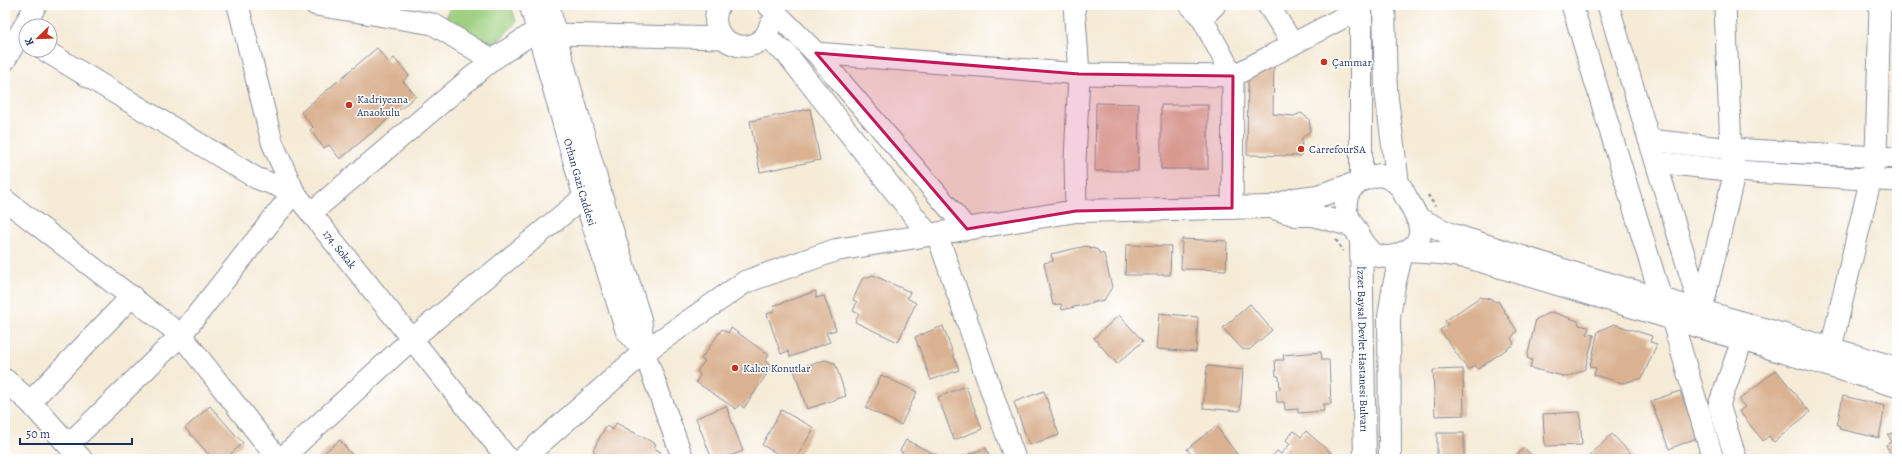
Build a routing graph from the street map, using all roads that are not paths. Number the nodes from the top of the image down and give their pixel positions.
1 (36, 5) edge
2 (238, 5) edge
3 (316, 5) edge
4 (530, 5) edge
5 (549, 5) edge
6 (719, 5) edge
7 (767, 5) edge
8 (1074, 5) edge
9 (1268, 5) edge
10 (1384, 5) edge
11 (1572, 5) edge
12 (1608, 5) edge
13 (1725, 5) edge
14 (1880, 5) edge
15 (1361, 6) edge
16 (1203, 9) edge
17 (545, 33) junction
18 (17, 34) edge
19 (764, 37) junction
20 (723, 38) junction
21 (1293, 44) junction
22 (816, 53) junction
23 (57, 58) edge
24 (5, 60) edge
25 (492, 60) junction
26 (1079, 74) junction
27 (1233, 76) junction
28 (1649, 140) junction
29 (1731, 149) junction
30 (1876, 156) junction
31 (1897, 158) edge
32 (1656, 162) junction
33 (1735, 171) junction
34 (1872, 179) junction
35 (1897, 181) edge
36 (1358, 182) junction
37 (1398, 184) junction
38 (294, 192) junction
39 (584, 197) junction
40 (5, 200) edge
41 (1271, 207) junction
42 (1232, 208) junction
43 (312, 212) junction
44 (1076, 212) junction
45 (1419, 219) junction
46 (967, 229) junction
47 (1357, 232) junction
48 (930, 235) junction
49 (1405, 252) junction
50 (132, 296) junction
51 (1661, 298) junction
52 (1702, 310) junction
53 (1672, 319) junction
54 (181, 335) junction
55 (413, 338) junction
56 (1742, 340) junction
57 (1831, 348) junction
58 (644, 352) junction
59 (1897, 368) edge
60 (5, 380) edge
61 (1897, 386) edge
62 (30, 402) junction
63 (75, 451) edge
64 (278, 459) edge
65 (281, 459) edge
66 (508, 459) edge
67 (522, 459) edge
68 (683, 459) edge
69 (1001, 459) edge
70 (1015, 459) edge
71 (1365, 459) edge
72 (1390, 459) edge
73 (1713, 459) edge
74 (1736, 459) edge

1 - 18 street
2 - 38 street, 174. Sokak
3 - 25 street
4 - 17 street, Orhan Gazi Caddesi
5 - 17 street
6 - 20 street
7 - 19 street
7 - 22 street
8 - 26 street
9 - 21 street
10 - 37 main road
11 - 51 street
12 - 28 street
13 - 29 street
14 - 30 street
15 - 21 street
15 - 36 main road, İzzet Baysal Devlet Hastanesi Bulvarı
16 - 27 street
17 - 20 street
17 - 25 street
17 - 39 street, Orhan Gazi Caddesi
17 - 58 street
18 - 24 street
19 - 20 street
19 - 48 street
21 - 27 street
22 - 26 street
22 - 46 street
23 - 38 street
25 - 43 street
26 - 27 street
26 - 44 street
27 - 42 street
28 - 29 street
28 - 32 street
29 - 30 street
29 - 33 street
30 - 31 street
30 - 34 street
32 - 33 street
32 - 52 street
33 - 34 street
33 - 52 street
34 - 35 street
34 - 57 street
36 - 37 main road
36 - 41 main road
36 - 47 main road, İzzet Baysal Devlet Hastanesi Bulvarı
37 - 45 main road
38 - 43 street, 174. Sokak
38 - 54 street
39 - 55 street
39 - 58 street, Orhan Gazi Caddesi
40 - 50 street
41 - 42 main road
41 - 47 main road
42 - 44 main road
43 - 55 street, 174. Sokak
44 - 46 main road
45 - 49 main road
45 - 51 main road
46 - 48 main road
47 - 49 main road, İzzet Baysal Devlet Hastanesi Bulvarı
47 - 71 main road, İzzet Baysal Devlet Hastanesi Bulvarı
48 - 58 main road
48 - 69 street
48 - 70 street
49 - 53 main road, İzzet Baysal Devlet Hastanesi Bulvarı
49 - 72 main road
50 - 54 street
50 - 62 street
51 - 52 main road
52 - 57 main road
53 - 56 main road, İzzet Baysal Devlet Hastanesi Bulvarı
53 - 73 street
54 - 63 street
54 - 64 street
55 - 65 street
55 - 66 street, 174. Sokak
56 - 61 main road, İzzet Baysal Devlet Hastanesi Bulvarı
56 - 74 street
57 - 59 main road
58 - 67 main road
58 - 68 street
60 - 62 main road
62 - 63 main road

